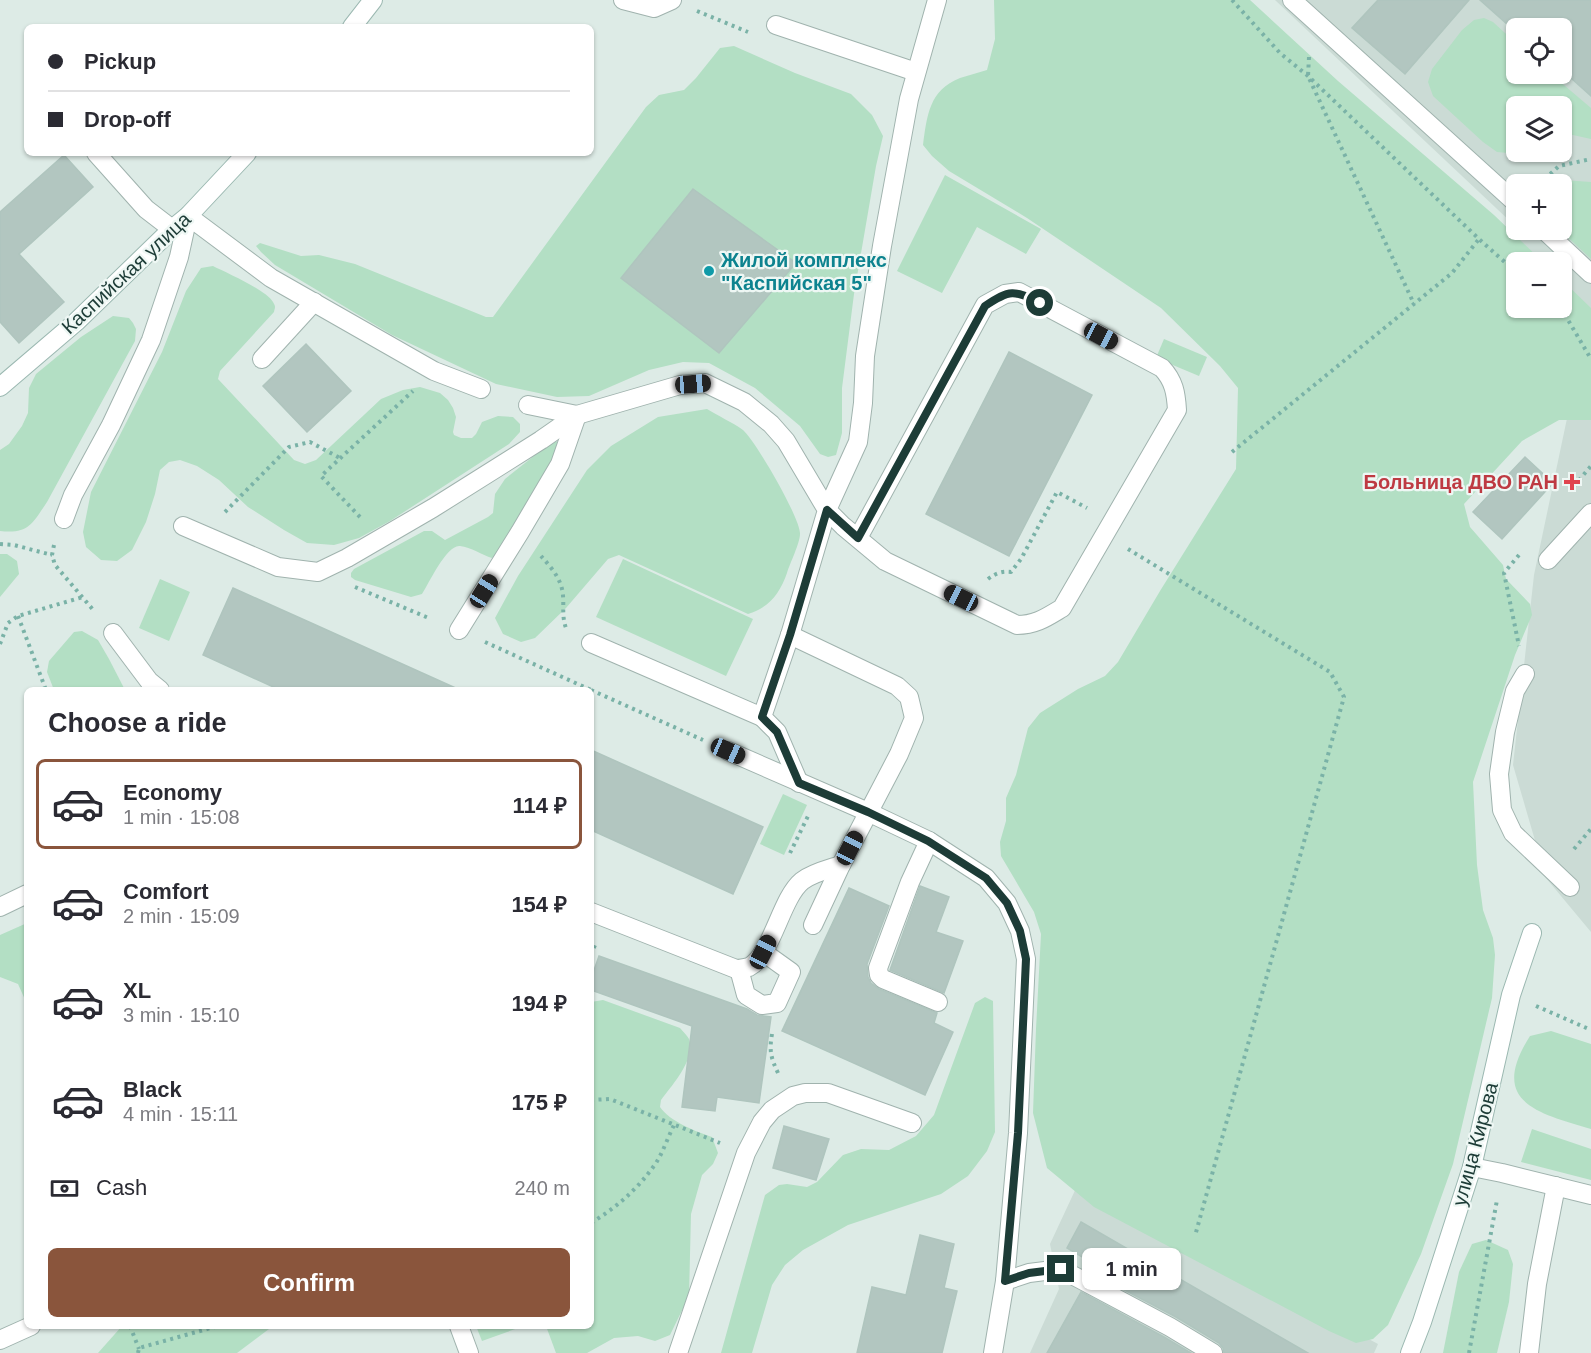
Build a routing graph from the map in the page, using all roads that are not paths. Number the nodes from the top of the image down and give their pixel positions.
1 (373, 0) edge
2 (623, 0) edge
3 (672, 0) edge
4 (937, 0) edge
5 (1292, 0) edge
6 (354, 24) edge
7 (776, 25) dead end
8 (916, 72) junction
9 (99, 156) edge
10 (244, 156) edge
11 (1506, 195) edge
12 (188, 216) junction
13 (172, 229) junction
14 (1555, 240) edge
15 (1591, 274) edge
16 (314, 302) junction
17 (262, 359) dead end
18 (0, 387) edge
19 (481, 389) dead end
20 (528, 405) dead end
21 (577, 414) junction
22 (827, 510) junction
23 (1591, 513) edge
24 (64, 519) road end
25 (183, 526) dead end
26 (858, 538) junction
27 (1548, 560) dead end
28 (459, 630) road end
29 (113, 633) road end
30 (790, 635) junction
31 (591, 643) road end
32 (1525, 674) road end
33 (156, 687) edge
34 (762, 717) junction
35 (728, 751) dead end
36 (799, 783) junction
37 (868, 812) junction
38 (928, 841) junction
39 (841, 865) junction
40 (1570, 887) dead end
41 (24, 895) edge
42 (0, 907) edge
43 (594, 913) edge
44 (813, 925) dead end
45 (1532, 933) dead end
46 (763, 952) junction
47 (739, 969) junction
48 (938, 1002) dead end
49 (912, 1124) dead end
50 (1472, 1167) junction
51 (1556, 1185) junction
52 (1591, 1195) edge
53 (1005, 1281) junction
54 (24, 1329) edge
55 (460, 1329) edge
56 (0, 1340) edge
57 (469, 1353) edge
58 (678, 1353) edge
59 (993, 1353) edge
60 (1213, 1353) edge
61 (1410, 1353) edge
62 (1529, 1353) edge

1 - 6 street
2 - 3 street
4 - 8 street
5 - 11 street
7 - 8 street
8 - 22 street
9 - 13 street
10 - 12 street, Каспийская улица
12 - 13 street, Каспийская улица
12 - 16 street
12 - 24 street
13 - 18 street, Каспийская улица
14 - 15 street
16 - 17 street
16 - 19 street
20 - 21 street
21 - 22 street
21 - 25 street
21 - 28 street
22 - 26 street
22 - 30 street
23 - 27 street
26 - 26 street
29 - 33 street
30 - 34 street
30 - 37 street
31 - 34 street
32 - 40 street
34 - 36 street
35 - 36 street
36 - 37 street
37 - 38 street
37 - 39 street
38 - 48 street
38 - 53 street
39 - 44 street
39 - 46 street
41 - 42 street
43 - 47 street
45 - 50 street, улица Кирова
46 - 47 street
46 - 47 street
49 - 58 street
50 - 51 street
50 - 61 street, улица Кирова
51 - 52 street
51 - 62 street
53 - 59 street
53 - 60 street
54 - 56 street
55 - 57 street

